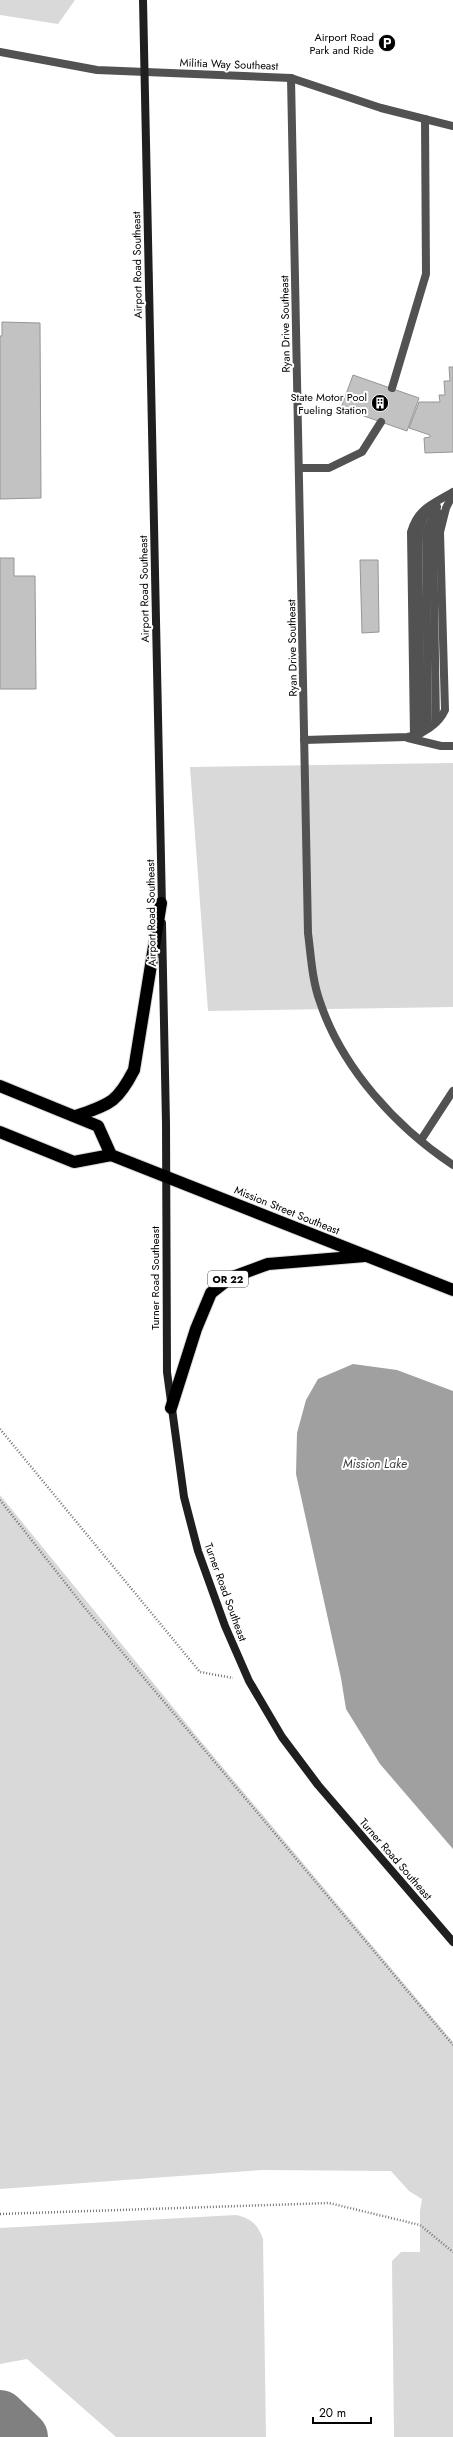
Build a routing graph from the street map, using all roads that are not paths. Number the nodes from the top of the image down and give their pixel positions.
1 (143, 0) edge
2 (0, 52) edge
3 (144, 73) junction
4 (292, 78) junction
5 (425, 118) junction
6 (453, 126) edge
7 (392, 388) dead end
8 (381, 422) dead end
9 (299, 468) junction
10 (453, 492) edge
11 (428, 728) junction
12 (414, 735) junction
13 (304, 740) junction
14 (453, 746) edge
15 (162, 903) junction
16 (0, 1086) edge
17 (453, 1091) edge
18 (76, 1116) junction
19 (0, 1132) edge
20 (421, 1140) junction
21 (111, 1155) junction
22 (453, 1165) edge
23 (167, 1178) junction
24 (368, 1256) junction
25 (453, 1290) edge
26 (171, 1408) junction
27 (453, 1942) edge

1 - 3 main road, Airport Road Southeast
2 - 3 street, Militia Way Southeast
3 - 4 street, Militia Way Southeast
3 - 15 main road, Airport Road Southeast
4 - 5 street, Militia Way Southeast
4 - 9 street, Ryan Drive Southeast
5 - 6 street, Militia Way Southeast
5 - 7 street
8 - 9 street
9 - 13 street, Ryan Drive Southeast
10 - 11 street
10 - 11 street
10 - 12 street
11 - 12 street
12 - 13 street
12 - 14 street
13 - 20 street, Ryan Drive Southeast
15 - 18 highway
15 - 23 main road, Airport Road Southeast
16 - 18 highway
17 - 20 street
18 - 21 highway
19 - 21 highway
20 - 22 street, Ryan Drive Southeast
21 - 23 highway, Mission Street Southeast / OR 22
23 - 24 highway, Mission Street Southeast / OR 22
23 - 26 main road, Turner Road Southeast
24 - 25 highway, Mission Street Southeast / OR 22
24 - 26 highway, OR 22
26 - 27 main road, Turner Road Southeast

